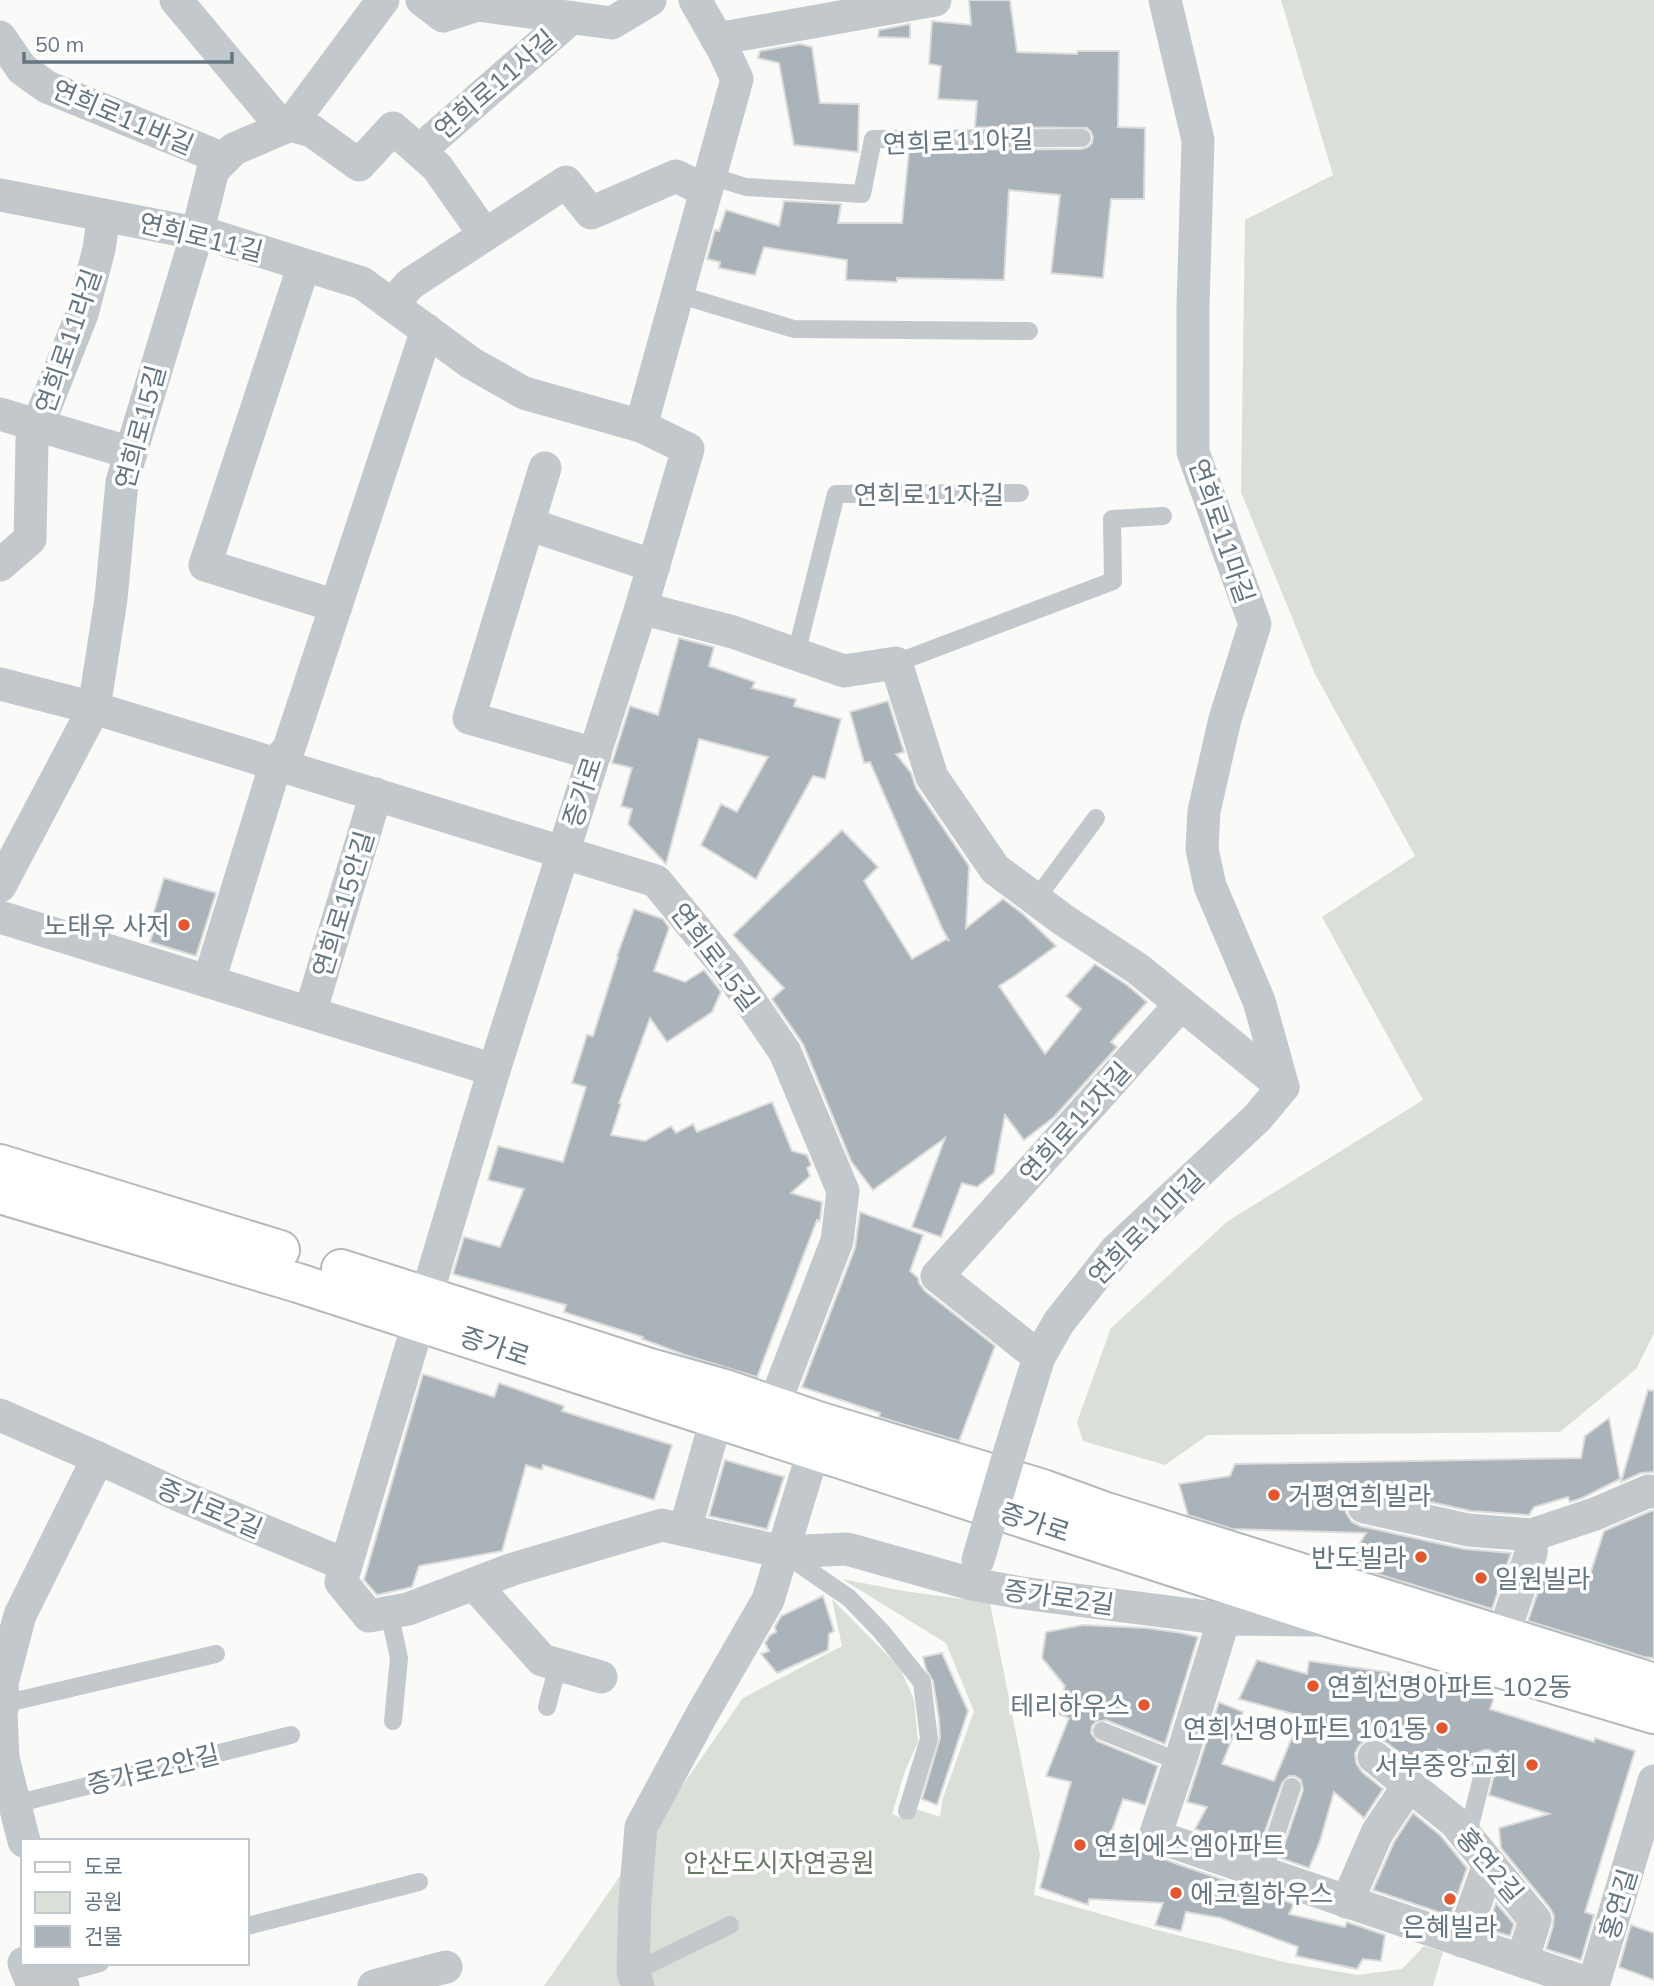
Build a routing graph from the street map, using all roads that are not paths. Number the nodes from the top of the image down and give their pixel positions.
1 (176, 0) edge
2 (383, 0) edge
3 (422, 0) edge
4 (650, 0) edge
5 (695, 0) edge
6 (934, 0) edge
7 (1165, 0) edge
8 (571, 18) junction
9 (0, 37) edge
10 (717, 39) junction
11 (286, 127) junction
12 (1082, 138) dead end
13 (419, 151) junction
14 (224, 159) junction
15 (708, 184) junction
16 (0, 195) edge
17 (103, 215) junction
18 (197, 234) junction
19 (485, 234) junction
20 (304, 265) junction
21 (677, 294) junction
22 (393, 305) junction
23 (427, 330) junction
24 (1029, 331) dead end
25 (0, 414) edge
26 (39, 425) junction
27 (641, 426) junction
28 (688, 449) joint
29 (131, 453) junction
30 (545, 468) dead end
31 (1020, 493) dead end
32 (1163, 516) dead end
33 (528, 524) junction
34 (0, 565) edge
35 (653, 566) junction
36 (336, 606) junction
37 (641, 608) junction
38 (796, 654) junction
39 (896, 663) junction
40 (0, 684) edge
41 (94, 708) junction
42 (594, 754) junction
43 (276, 763) junction
44 (376, 794) junction
45 (1096, 818) dead end
46 (564, 851) junction
47 (0, 886) edge
48 (1036, 899) junction
49 (0, 917) edge
50 (209, 981) junction
51 (1181, 1004) junction
52 (310, 1013) junction
53 (494, 1070) junction
54 (1283, 1087) junction
55 (0, 1164) edge
56 (0, 1194) edge
57 (422, 1308) junction
58 (1039, 1357) junction
59 (774, 1405) junction
60 (0, 1415) edge
61 (710, 1441) dead end
62 (98, 1458) junction
63 (807, 1472) dead end
64 (1654, 1492) edge
65 (1364, 1507) dead end
66 (685, 1530) junction
67 (1532, 1535) junction
68 (783, 1552) junction
69 (346, 1565) junction
70 (975, 1572) junction
71 (474, 1584) junction
72 (389, 1612) junction
73 (1224, 1619) junction
74 (1340, 1620) junction
75 (1503, 1636) junction
76 (216, 1654) dead end
77 (558, 1665) junction
78 (601, 1677) dead end
79 (1654, 1683) edge
80 (547, 1707) dead end
81 (1, 1711) edge
82 (1654, 1714) edge
83 (393, 1721) dead end
84 (1102, 1731) dead end
85 (290, 1735) dead end
86 (1374, 1757) dead end
87 (1486, 1761) dead end
88 (1180, 1762) junction
89 (1654, 1782) edge
90 (1409, 1785) junction
91 (1292, 1787) dead end
92 (15, 1804) junction
93 (907, 1811) dead end
94 (1468, 1838) junction
95 (24, 1839) edge
96 (1489, 1864) junction
97 (1264, 1873) junction
98 (419, 1882) dead end
99 (1347, 1902) junction
100 (730, 1925) dead end
101 (248, 1926) edge
102 (1462, 1941) junction
103 (1522, 1961) junction
104 (31, 1965) edge
105 (93, 1965) edge
106 (446, 1967) dead end
107 (53, 1977) edge
108 (635, 1979) edge
109 (374, 1986) edge
110 (1593, 1986) edge

1 - 11 street
2 - 11 street
3 - 8 street, 연희로11사길
4 - 8 street, 연희로11사길
5 - 10 street
6 - 10 street
7 - 54 street, 연희로11마길
8 - 13 street, 연희로11사길
9 - 14 street, 연희로11바길
10 - 15 street
11 - 13 street, 연희로11사길
11 - 14 street
12 - 15 lane, 연희로11아길
13 - 19 street, 연희로11사길
14 - 18 street
15 - 19 street
15 - 21 street
16 - 17 street, 연희로11길
17 - 18 street, 연희로11길
17 - 26 street, 연희로11라길
18 - 20 street, 연희로11길
18 - 29 street, 연희로15길
19 - 22 street
20 - 22 street, 연희로11길
20 - 36 street
21 - 24 lane
21 - 27 street
22 - 23 street, 연희로11길
23 - 27 street, 연희로11길
23 - 36 street
25 - 26 street, 연희로11라길
26 - 29 street, 연희로11라길
26 - 34 street
27 - 28 street, 연희로11길
28 - 35 street, 증가로
29 - 41 street, 연희로15길
30 - 33 street
31 - 38 lane, 연희로11자길
32 - 39 lane
33 - 35 street
33 - 42 street
35 - 37 street, 증가로
36 - 43 street
37 - 38 street
37 - 42 street, 증가로
38 - 39 street
39 - 48 street
40 - 41 street, 연희로15길
41 - 43 street, 연희로15길
41 - 47 street
42 - 46 street, 증가로
43 - 44 street, 연희로15길
43 - 50 street
44 - 46 street, 연희로15길
44 - 52 street, 연희로15안길
45 - 48 lane
46 - 53 street, 증가로
46 - 59 street, 연희로15길
48 - 51 street
49 - 50 street, 연희로15안길
50 - 52 street, 연희로15안길
51 - 54 street
51 - 58 street, 연희로11자길
52 - 53 street, 연희로15안길
53 - 57 street, 증가로
54 - 58 street, 연희로11마길
55 - 57 main road, 증가로
56 - 57 main road, 증가로
57 - 59 main road, 증가로
57 - 69 street, 증가로
57 - 74 main road, 증가로
58 - 70 street, 연희로11마길, bridge
59 - 75 main road, 증가로
60 - 62 street, 증가로2길
61 - 66 street
62 - 69 street, 증가로2길
62 - 81 street
63 - 68 street
64 - 67 street
65 - 67 street
66 - 68 street, 증가로2길
66 - 71 street, 증가로2길
67 - 75 street
68 - 70 street, 증가로2길
68 - 93 lane
68 - 108 street
69 - 72 street, 증가로2길
70 - 73 street, 증가로2길
71 - 72 street, 증가로2길
71 - 77 street
72 - 83 lane
73 - 74 street, 증가로2길
73 - 88 street
74 - 82 main road, 증가로
75 - 79 main road, 증가로
76 - 81 lane
77 - 78 street
77 - 80 lane
81 - 92 street
84 - 88 lane
85 - 92 lane, 증가로2안길
86 - 90 street, 홍연2길
87 - 94 lane
88 - 97 street
89 - 110 street, 홍연길
90 - 94 street, 홍연2길
90 - 99 street
91 - 97 lane
92 - 95 street
94 - 96 street, 홍연2길
96 - 102 street
96 - 103 street, 홍연2길
97 - 99 street
98 - 101 lane
99 - 102 street
100 - 108 lane
102 - 103 street
103 - 110 street
104 - 107 street
105 - 107 lane
106 - 109 street

